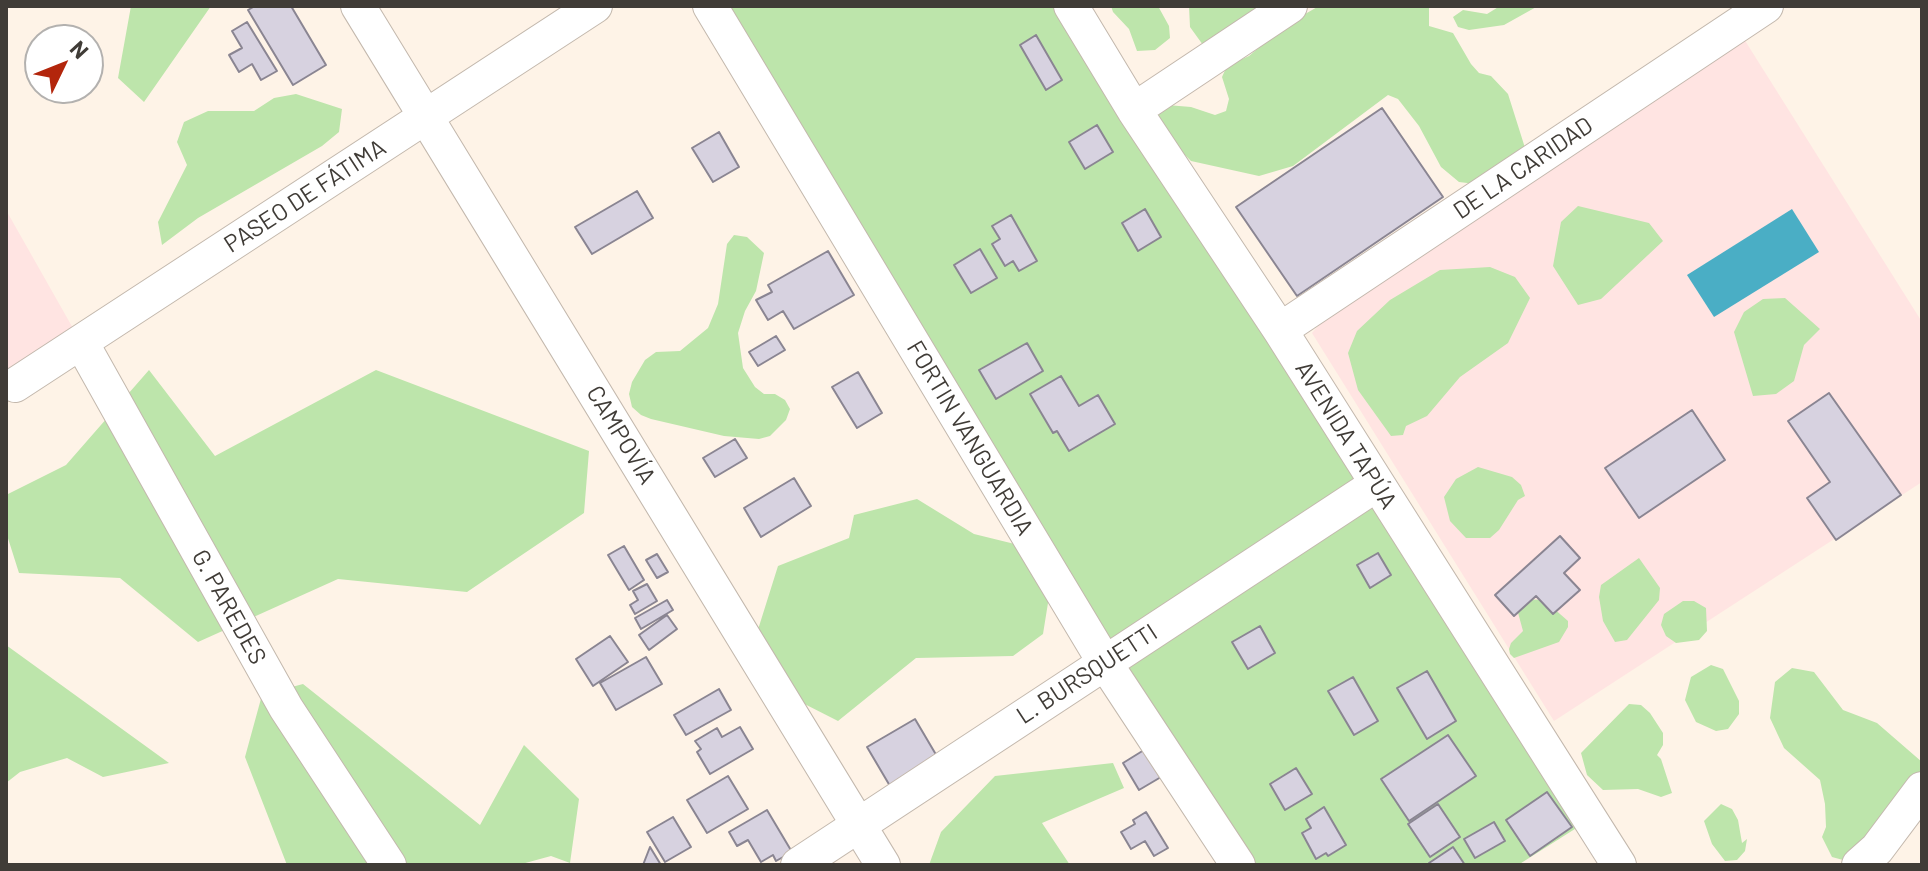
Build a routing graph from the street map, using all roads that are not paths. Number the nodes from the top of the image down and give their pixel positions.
1 (358, 6) edge
2 (595, 6) edge
3 (710, 6) edge
4 (1071, 6) edge
5 (1290, 6) edge
6 (1766, 6) edge
7 (1134, 110) junction
8 (426, 117) junction
9 (1280, 330) junction
10 (81, 342) junction
11 (15, 385) dead end
12 (1377, 484) junction
13 (1105, 663) junction
14 (1922, 789) edge
15 (858, 825) junction
16 (389, 865) edge
17 (798, 865) edge
18 (883, 865) edge
19 (1238, 865) edge
20 (1619, 865) edge
21 (1859, 865) edge

1 - 8 street, CAMPOVÍA
2 - 8 street, PASEO DE FÁTIMA
3 - 13 street, FORTIN VANGUARDIA
4 - 7 street, AVENIDA TAPÚA
5 - 7 street
6 - 9 street, DE LA CARIDAD
7 - 9 street, AVENIDA TAPÚA
8 - 10 street, PASEO DE FÁTIMA
8 - 15 street, CAMPOVÍA
9 - 12 street, AVENIDA TAPÚA
10 - 11 street, PASEO DE FÁTIMA
10 - 16 street, G. PAREDES
12 - 13 street, L. BURSQUETTI
12 - 20 street, AVENIDA TAPÚA
13 - 15 street, L. BURSQUETTI
13 - 19 street, FORTIN VANGUARDIA
14 - 21 street
15 - 17 street, L. BURSQUETTI
15 - 18 street, CAMPOVÍA

